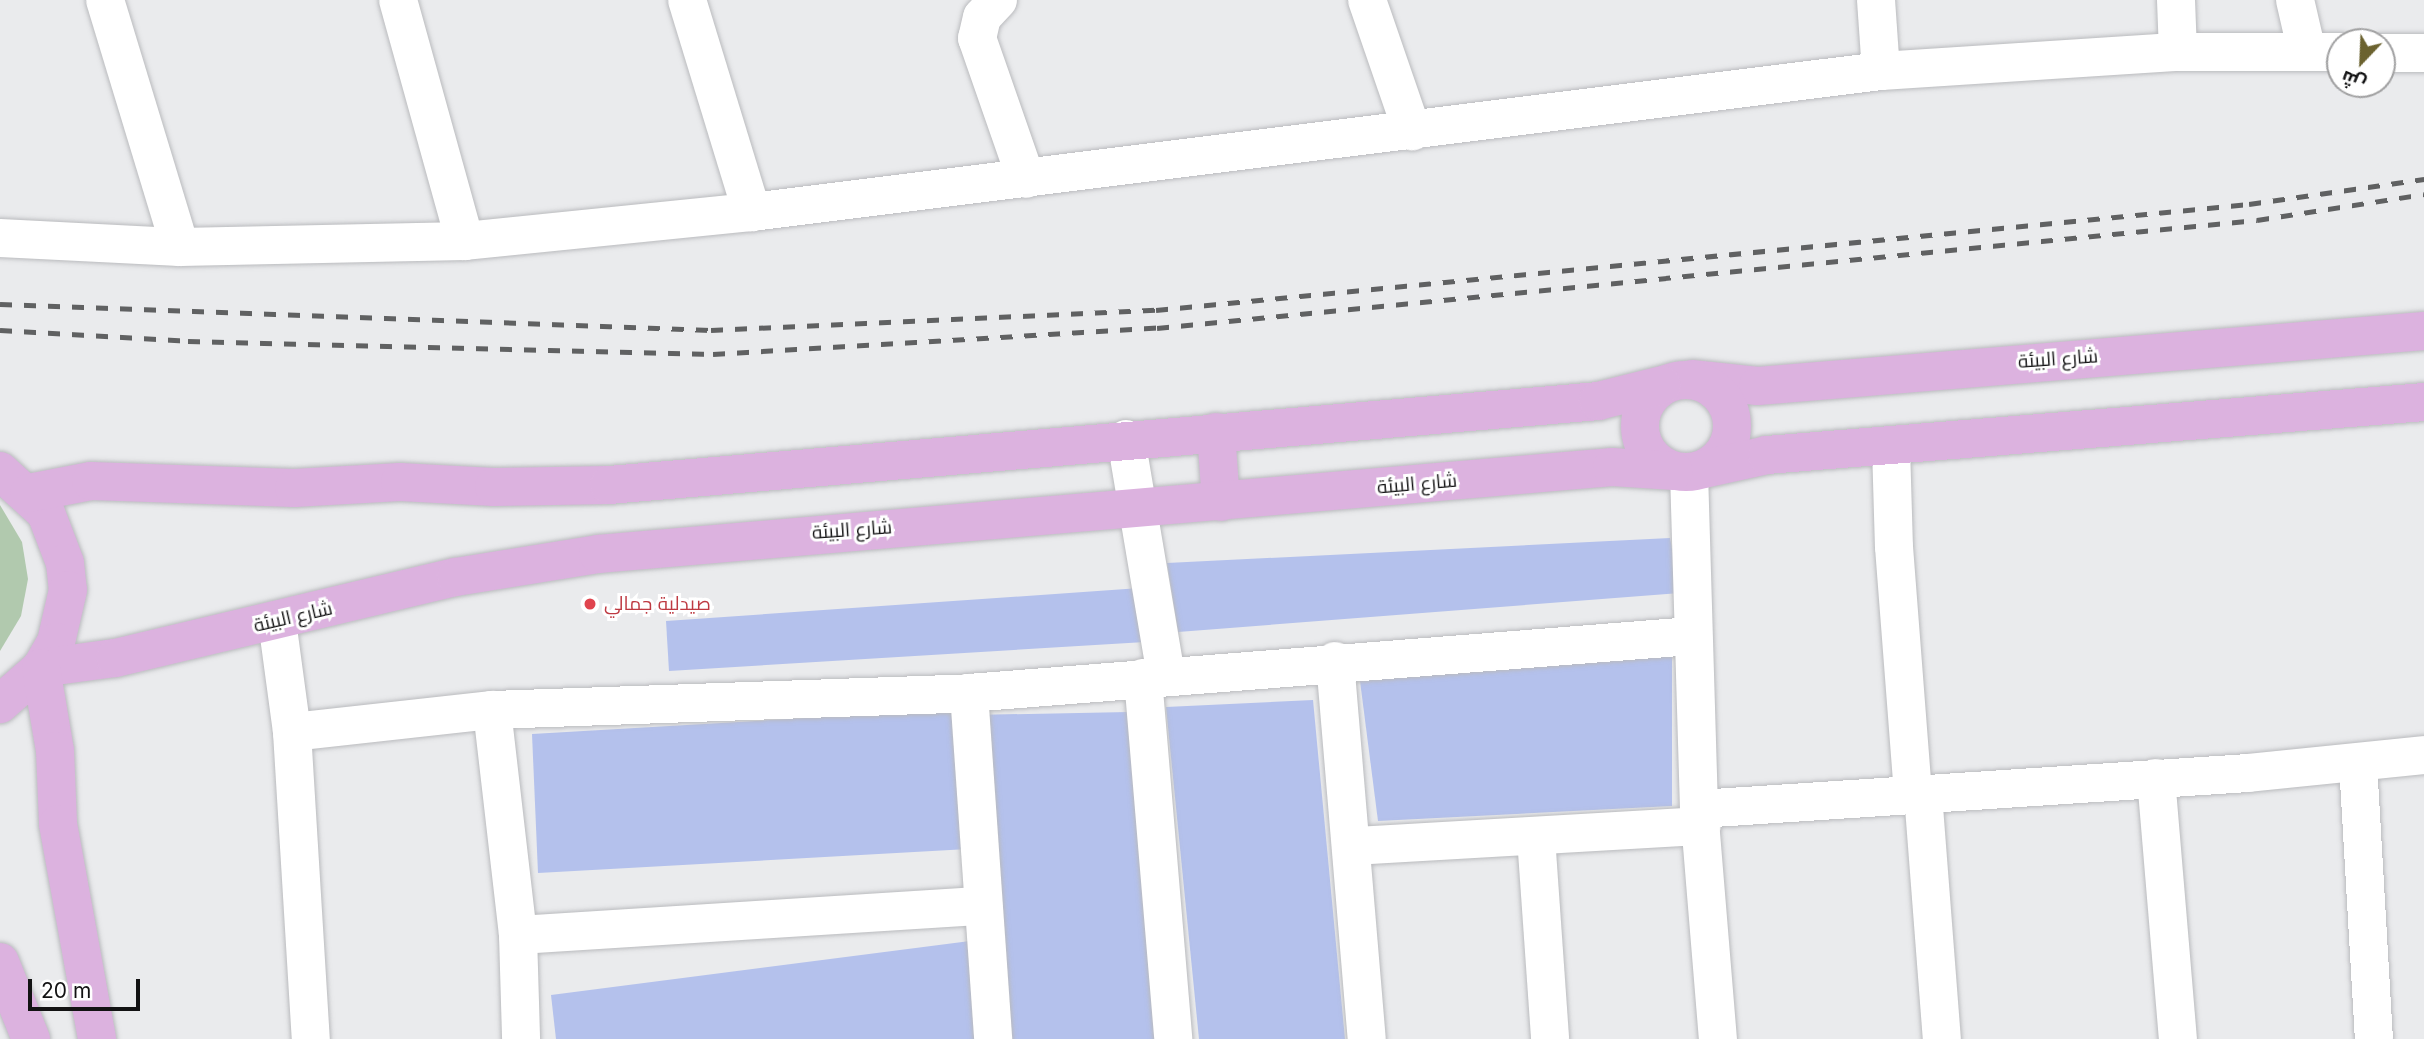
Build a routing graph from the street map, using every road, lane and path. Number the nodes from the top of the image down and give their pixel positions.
1 (105, 0) edge
2 (398, 0) edge
3 (687, 0) edge
4 (998, 0) edge
5 (1367, 0) edge
6 (1876, 0) edge
7 (2176, 0) edge
8 (2295, 0) edge
9 (2178, 52) junction
10 (2323, 52) edge
11 (2396, 52) edge
12 (2424, 53) edge
13 (1881, 71) junction
14 (1412, 131) junction
15 (1026, 179) junction
16 (752, 212) junction
17 (0, 238) edge
18 (465, 241) junction
19 (180, 247) junction
20 (2424, 331) edge
21 (1677, 382) junction
22 (2424, 402) edge
23 (1216, 432) junction
24 (1126, 439) junction
25 (1891, 447) junction
26 (1689, 471) junction
27 (14, 482) edge
28 (1221, 502) junction
29 (1138, 509) junction
30 (277, 621) junction
31 (1692, 636) junction
32 (1335, 661) junction
33 (41, 668) junction
34 (1155, 677) junction
35 (969, 693) junction
36 (0, 705) edge
37 (492, 710) junction
38 (292, 732) junction
39 (2424, 755) edge
40 (2358, 763) junction
41 (2156, 778) junction
42 (1918, 795) junction
43 (1700, 818) junction
44 (1536, 837) junction
45 (1354, 846) junction
46 (983, 906) junction
47 (518, 935) junction
48 (3, 982) edge
49 (31, 1039) edge
50 (97, 1039) edge
51 (311, 1039) edge
52 (521, 1039) edge
53 (993, 1039) edge
54 (1174, 1039) edge
55 (1367, 1039) edge
56 (1550, 1039) edge
57 (1718, 1039) edge
58 (1942, 1039) edge
59 (2178, 1039) edge
60 (2374, 1039) edge

1 - 19 street
2 - 18 street
3 - 16 street
4 - 15 street
5 - 14 street
6 - 13 street
7 - 9 street
8 - 10 street
9 - 10 street
9 - 13 street
11 - 12 street
13 - 14 street
14 - 15 street
15 - 16 street
16 - 18 street
17 - 19 street
18 - 19 street
20 - 21 main road, شارع البيئة
21 - 23 main road, شارع البيئة
21 - 26 main road
21 - 26 main road
22 - 25 main road, شارع البيئة
23 - 24 main road, شارع البيئة
23 - 28 main road
24 - 27 main road, شارع البيئة
24 - 29 street
25 - 26 main road, شارع البيئة
25 - 42 street
26 - 28 main road, شارع البيئة
26 - 31 street
27 - 33 main road
28 - 29 main road, شارع البيئة
29 - 30 main road, شارع البيئة
29 - 34 street
30 - 33 main road, شارع البيئة
30 - 38 street
31 - 32 street
31 - 43 street
32 - 34 street
32 - 45 street
33 - 36 main road
33 - 50 main road
34 - 35 street
34 - 54 street
35 - 37 street
35 - 46 street
37 - 38 street
37 - 47 street
38 - 51 street
39 - 40 street
40 - 41 street
40 - 60 street
41 - 42 street
41 - 59 street
42 - 43 street
42 - 58 street
43 - 44 street
43 - 57 street
44 - 45 street
44 - 56 street
45 - 55 street
46 - 47 street
46 - 53 street
47 - 52 street
48 - 49 main road

